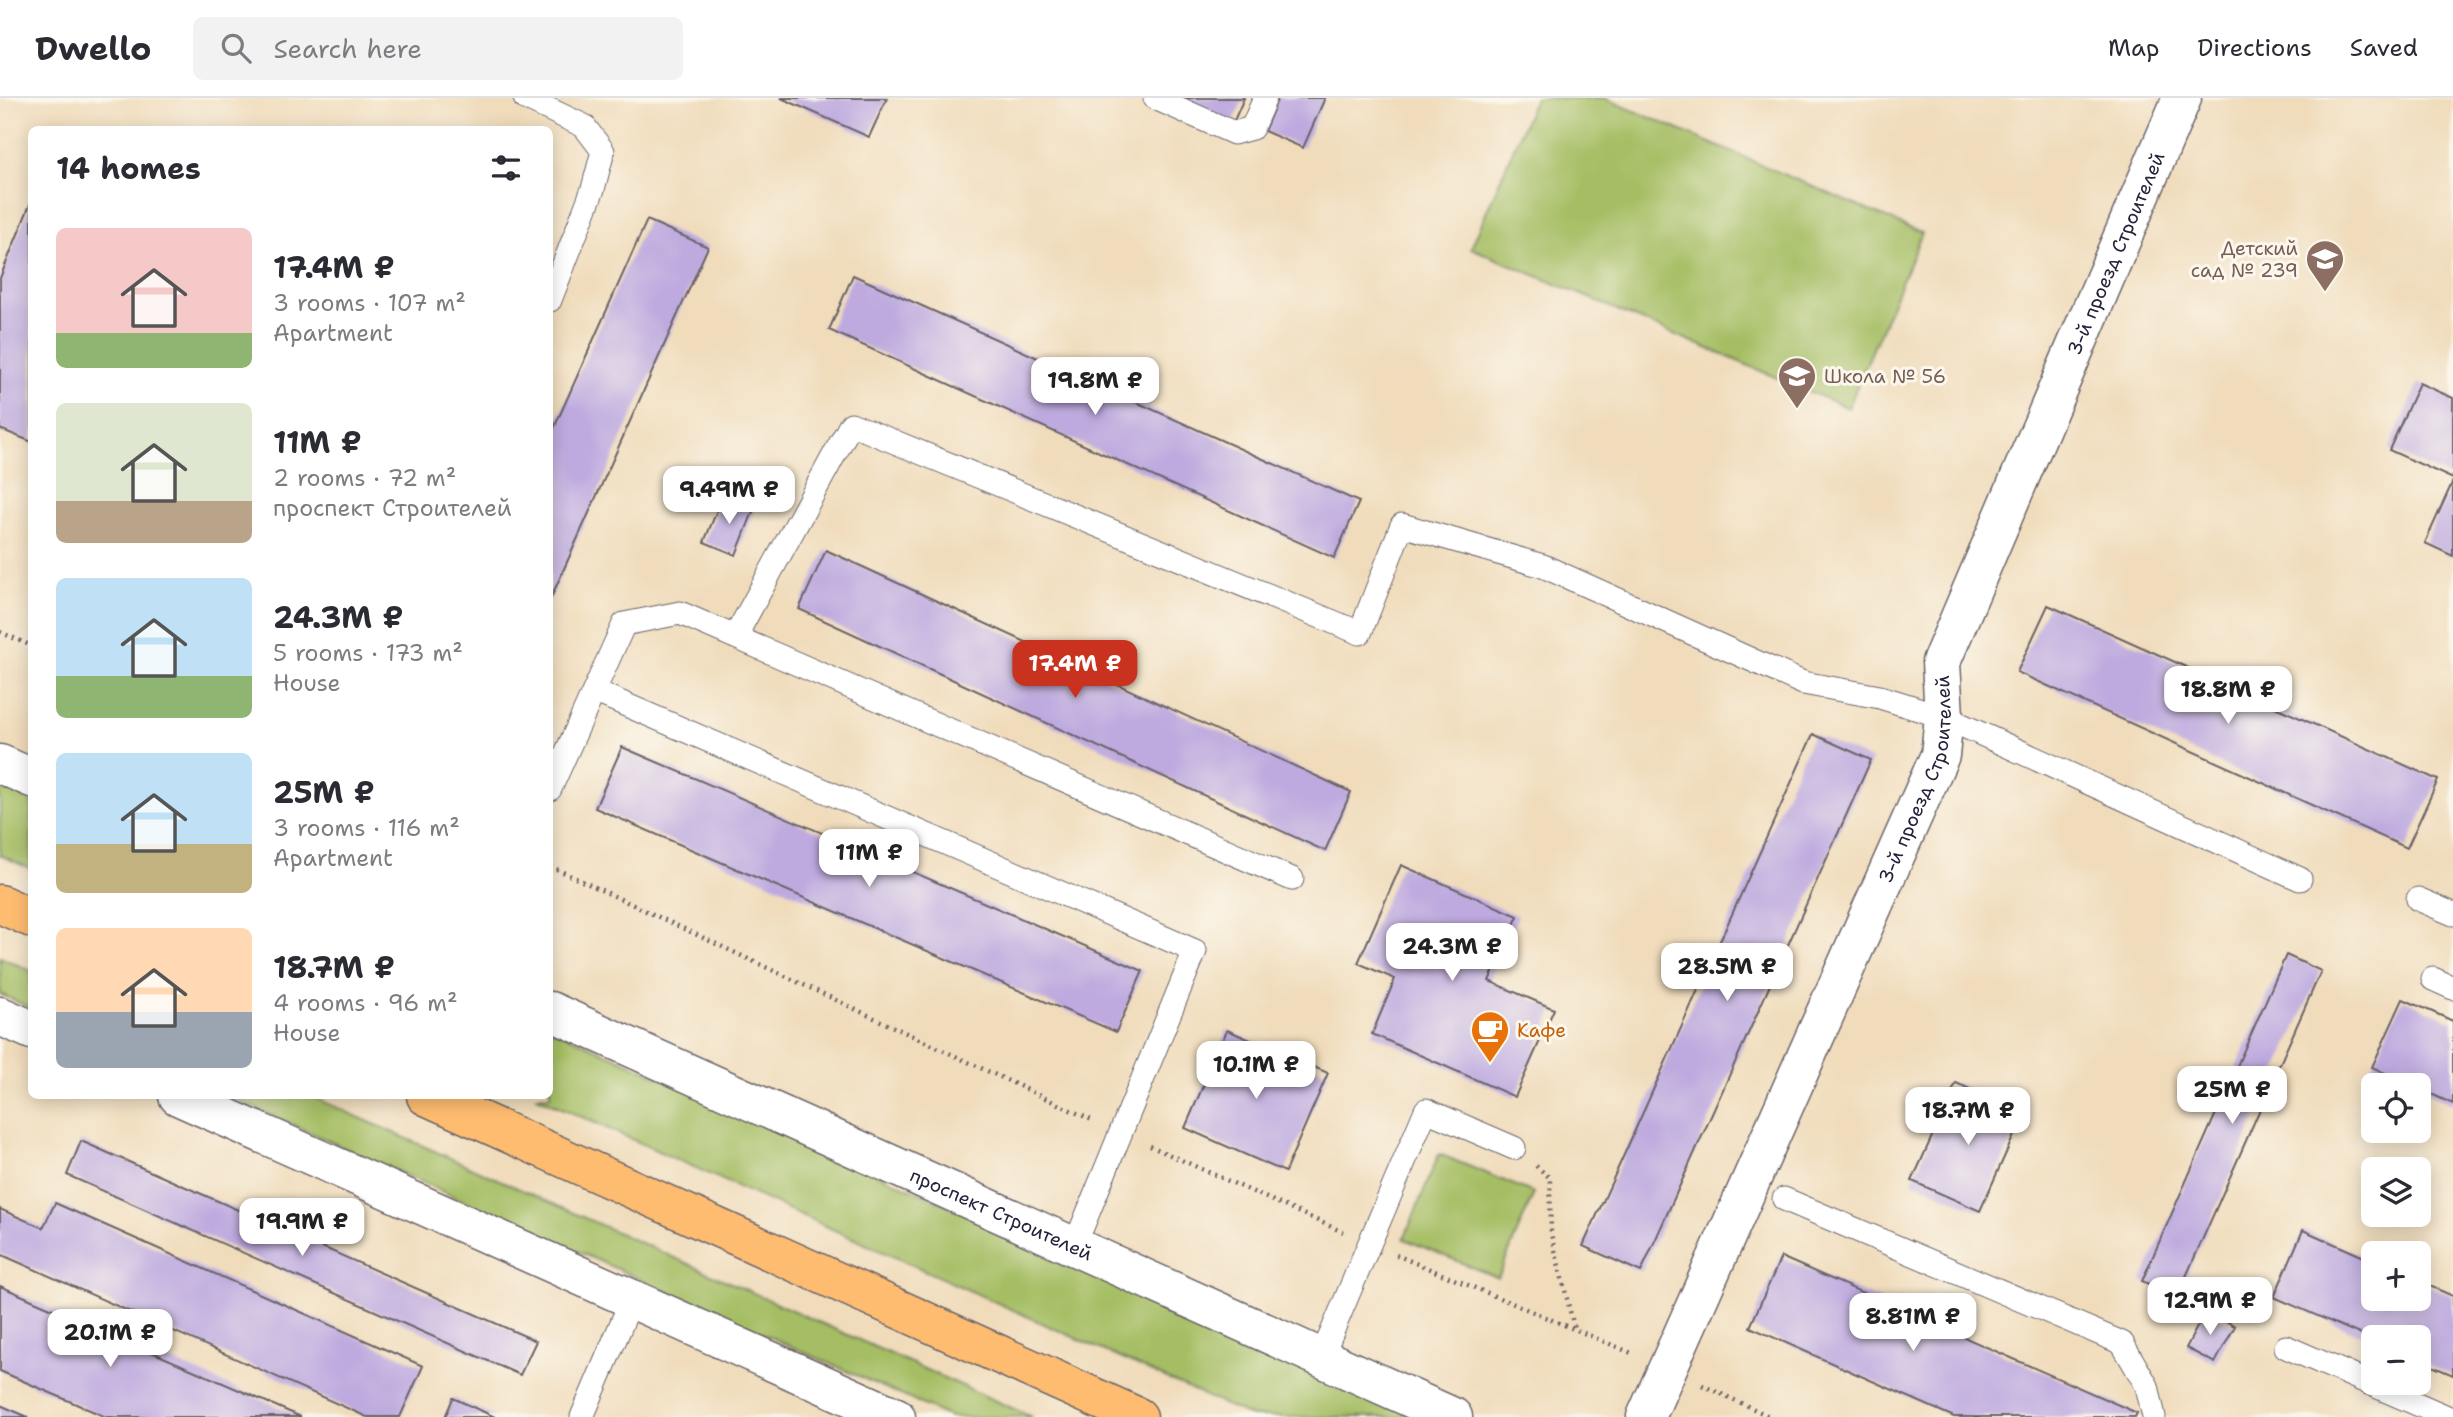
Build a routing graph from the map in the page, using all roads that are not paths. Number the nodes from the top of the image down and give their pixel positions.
1 (525, 98) edge
2 (1155, 98) edge
3 (1265, 98) edge
4 (2182, 98) edge
5 (553, 292) edge
6 (735, 637) junction
7 (594, 691) junction
8 (1944, 717) junction
9 (0, 764) edge
10 (28, 776) edge
11 (553, 782) edge
12 (1293, 878) dead end
13 (2300, 879) dead end
14 (2418, 899) dead end
15 (0, 904) edge
16 (2453, 915) edge
17 (28, 916) edge
18 (553, 1012) edge
19 (0, 1016) edge
20 (28, 1028) edge
21 (185, 1099) edge
22 (433, 1099) edge
23 (1514, 1148) road end
24 (1784, 1199) dead end
25 (1074, 1247) junction
26 (632, 1299) junction
27 (2286, 1347) dead end
28 (1321, 1358) junction
29 (582, 1417) edge
30 (896, 1417) edge
31 (1138, 1417) edge
32 (1453, 1417) edge
33 (1646, 1417) edge
34 (2154, 1417) edge
35 (2447, 1417) edge

1 - 5 lane
2 - 3 lane
4 - 8 street, 3-й проезд Строителей
6 - 7 lane
6 - 8 lane
6 - 12 lane
7 - 11 lane
7 - 25 lane
8 - 13 lane
8 - 33 street, 3-й проезд Строителей
9 - 10 street
14 - 16 lane
15 - 17 main road
18 - 25 street, проспект Строителей
19 - 20 street
21 - 26 street
22 - 31 main road
23 - 28 lane
24 - 34 lane
25 - 28 street, проспект Строителей
26 - 29 lane
26 - 30 street
27 - 35 lane
28 - 32 street, проспект Строителей

